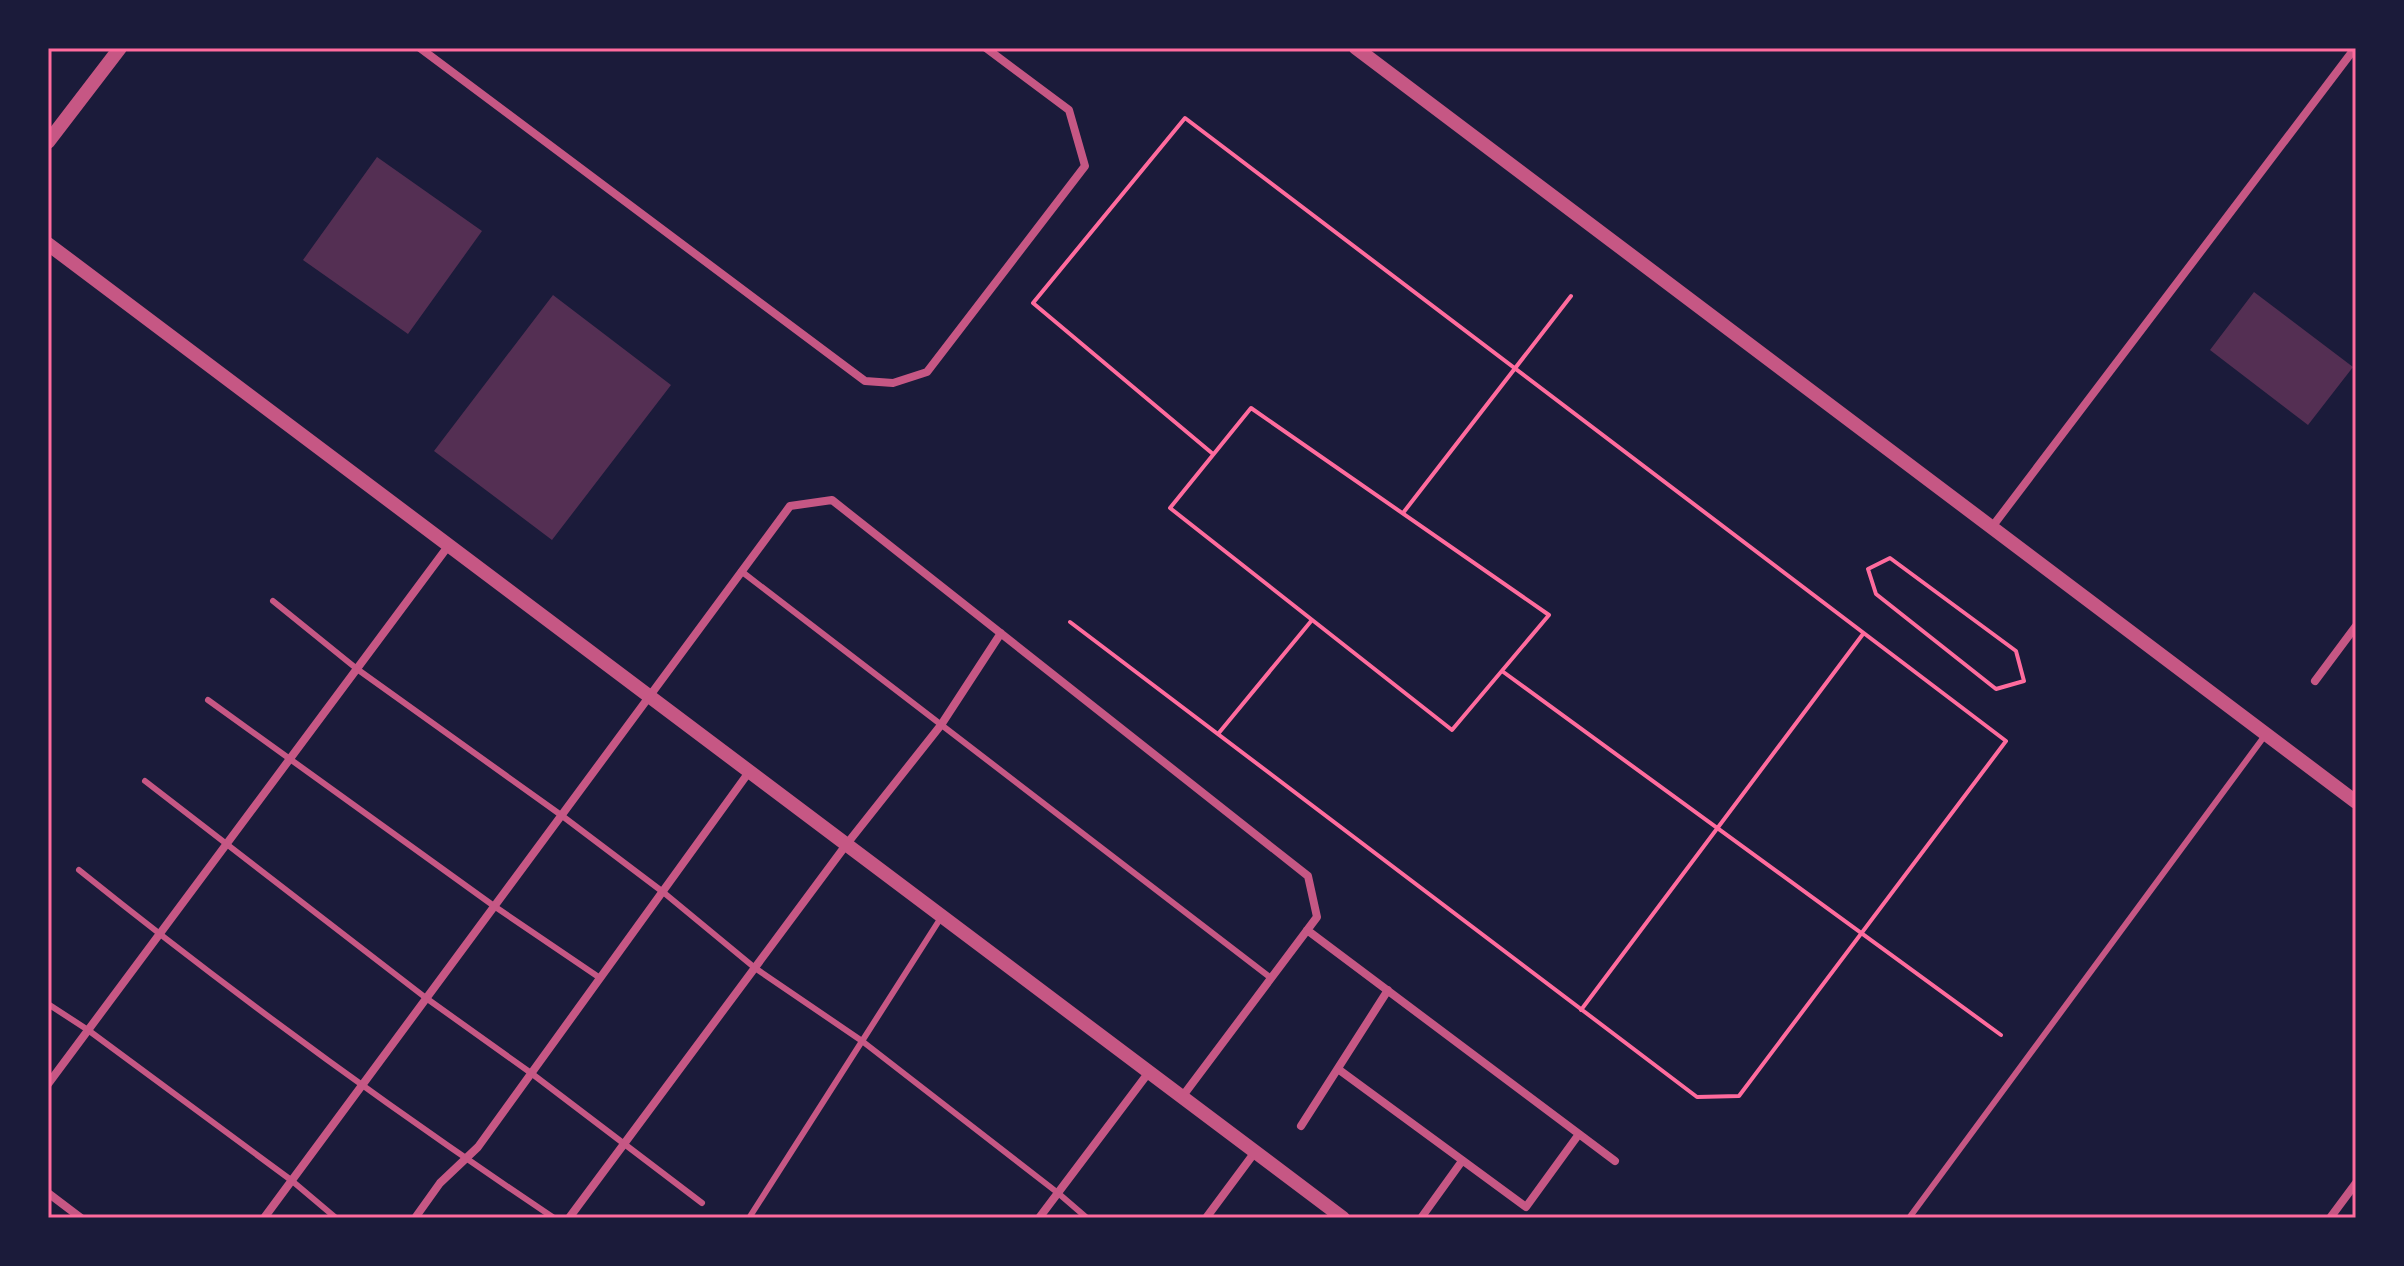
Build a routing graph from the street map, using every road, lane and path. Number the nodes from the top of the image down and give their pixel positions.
1 (120, 48) edge
2 (420, 48) edge
3 (986, 48) edge
4 (1356, 48) edge
5 (2355, 48) edge
6 (48, 142) edge
7 (48, 244) edge
8 (1571, 296) dead end
9 (1514, 370) junction
10 (1213, 454) junction
11 (1403, 513) junction
12 (1992, 527) junction
13 (449, 545) junction
14 (741, 571) junction
15 (273, 601) dead end
16 (1312, 620) junction
17 (1070, 622) dead end
18 (2356, 626) edge
19 (1001, 633) junction
20 (1863, 634) junction
21 (2016, 651) joint
22 (357, 669) junction
23 (1502, 671) junction
24 (2315, 681) dead end
25 (649, 696) junction
26 (208, 700) dead end
27 (941, 725) junction
28 (1218, 734) junction
29 (2266, 734) junction
30 (290, 759) junction
31 (749, 772) junction
32 (145, 781) dead end
33 (2356, 802) edge
34 (561, 815) junction
35 (1717, 828) junction
36 (227, 844) junction
37 (846, 845) junction
38 (79, 870) dead end
39 (663, 892) junction
40 (494, 906) junction
41 (942, 916) junction
42 (1307, 930) junction
43 (1860, 933) junction
44 (159, 935) junction
45 (755, 968) junction
46 (600, 978) junction
47 (1271, 978) junction
48 (1388, 990) junction
49 (426, 998) junction
50 (48, 1004) edge
51 (1581, 1010) junction
52 (88, 1030) junction
53 (2001, 1035) dead end
54 (862, 1041) junction
55 (1338, 1069) junction
56 (1149, 1072) junction
57 (531, 1073) junction
58 (48, 1084) edge
59 (362, 1085) junction
60 (1182, 1097) junction
61 (1301, 1126) dead end
62 (1579, 1134) junction
63 (625, 1143) junction
64 (1255, 1152) junction
65 (466, 1159) junction
66 (1462, 1161) junction
67 (1615, 1161) dead end
68 (291, 1180) junction
69 (2356, 1183) edge
70 (48, 1193) edge
71 (1058, 1193) junction
72 (702, 1203) dead end
73 (81, 1218) edge
74 (264, 1218) edge
75 (336, 1218) edge
76 (415, 1218) edge
77 (554, 1218) edge
78 (569, 1218) edge
79 (749, 1218) edge
80 (1039, 1218) edge
81 (1087, 1218) edge
82 (1206, 1218) edge
83 (1343, 1218) edge
84 (1421, 1218) edge
85 (1909, 1218) edge
86 (2330, 1218) edge

1 - 6 street
2 - 3 street
4 - 12 street
5 - 12 street
7 - 13 street
8 - 9 path
9 - 10 path
9 - 11 path
9 - 20 path
10 - 11 path
10 - 16 path
11 - 23 path
12 - 29 street
13 - 22 street
13 - 25 street
14 - 19 street
14 - 25 street
14 - 27 lane
15 - 22 lane
16 - 23 path
16 - 28 path
17 - 28 path
18 - 24 street
19 - 27 street
19 - 42 street
20 - 35 path
20 - 43 path
21 - 21 path
22 - 30 street
22 - 34 lane
23 - 35 path
25 - 31 street
25 - 34 street
26 - 30 lane
27 - 37 street
27 - 47 lane
28 - 51 path
29 - 33 street
29 - 85 lane
30 - 36 street
30 - 40 lane
31 - 37 street
31 - 39 street
32 - 36 lane
34 - 39 lane
34 - 40 street
35 - 43 path
35 - 51 path
36 - 44 street
36 - 49 lane
37 - 41 street
37 - 45 street
38 - 44 lane
39 - 45 lane
39 - 46 street
40 - 46 lane
40 - 49 street
41 - 54 lane
41 - 56 street
42 - 47 street
42 - 48 street
43 - 51 path
43 - 53 path
44 - 52 street
44 - 59 lane
45 - 54 lane
45 - 63 street
46 - 57 street
47 - 60 street
48 - 55 street
48 - 62 street
49 - 57 lane
49 - 59 street
50 - 52 lane
52 - 58 street
52 - 68 lane
54 - 71 lane
54 - 79 lane
55 - 61 street
55 - 66 street
56 - 60 street
56 - 71 street
57 - 63 lane
57 - 65 street
59 - 65 lane
59 - 68 street
60 - 64 street
62 - 66 street
62 - 67 street
63 - 72 lane
63 - 78 street
64 - 82 street
64 - 83 street
65 - 76 street
65 - 77 lane
66 - 84 street
68 - 74 street
68 - 75 lane
69 - 86 street
70 - 73 street
71 - 80 street
71 - 81 lane

